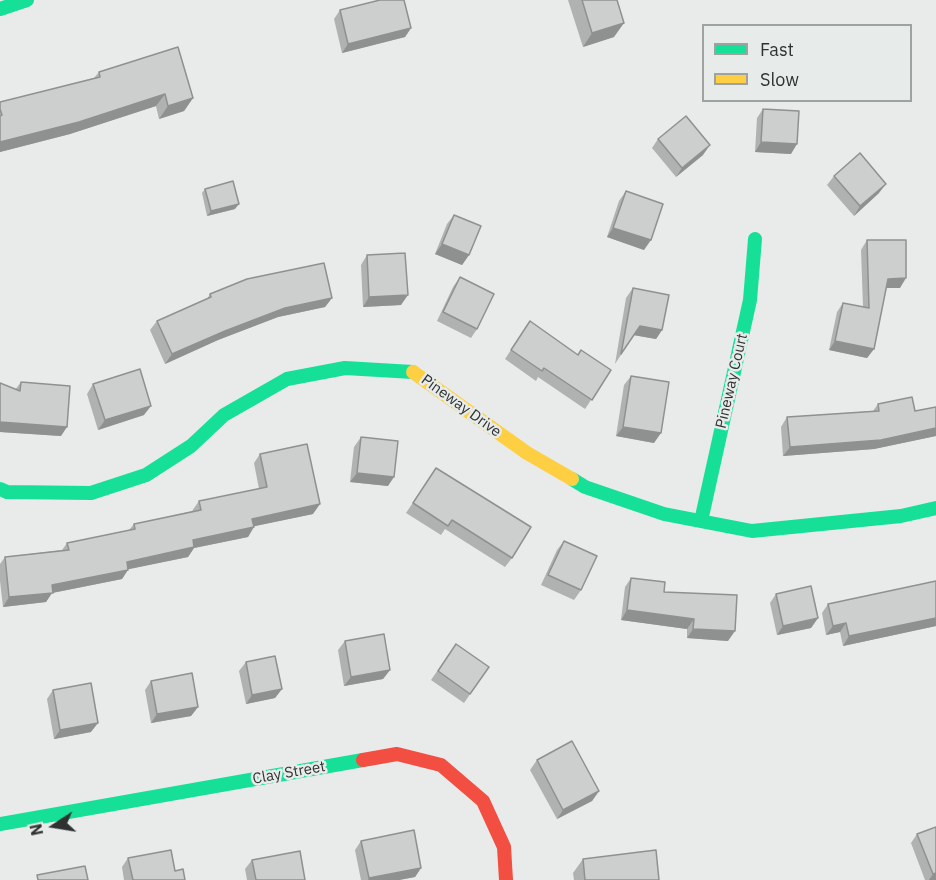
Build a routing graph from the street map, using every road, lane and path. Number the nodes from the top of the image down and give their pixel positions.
1 (27, 0) edge
2 (0, 9) edge
3 (755, 239) dead end
4 (0, 489) edge
5 (936, 508) edge
6 (701, 521) junction
7 (0, 824) edge
8 (506, 880) edge

1 - 2 street
3 - 6 street, Pineway Court
4 - 6 street, Pineway Drive
5 - 6 street, Pineway Drive
7 - 8 street, Clay Street

